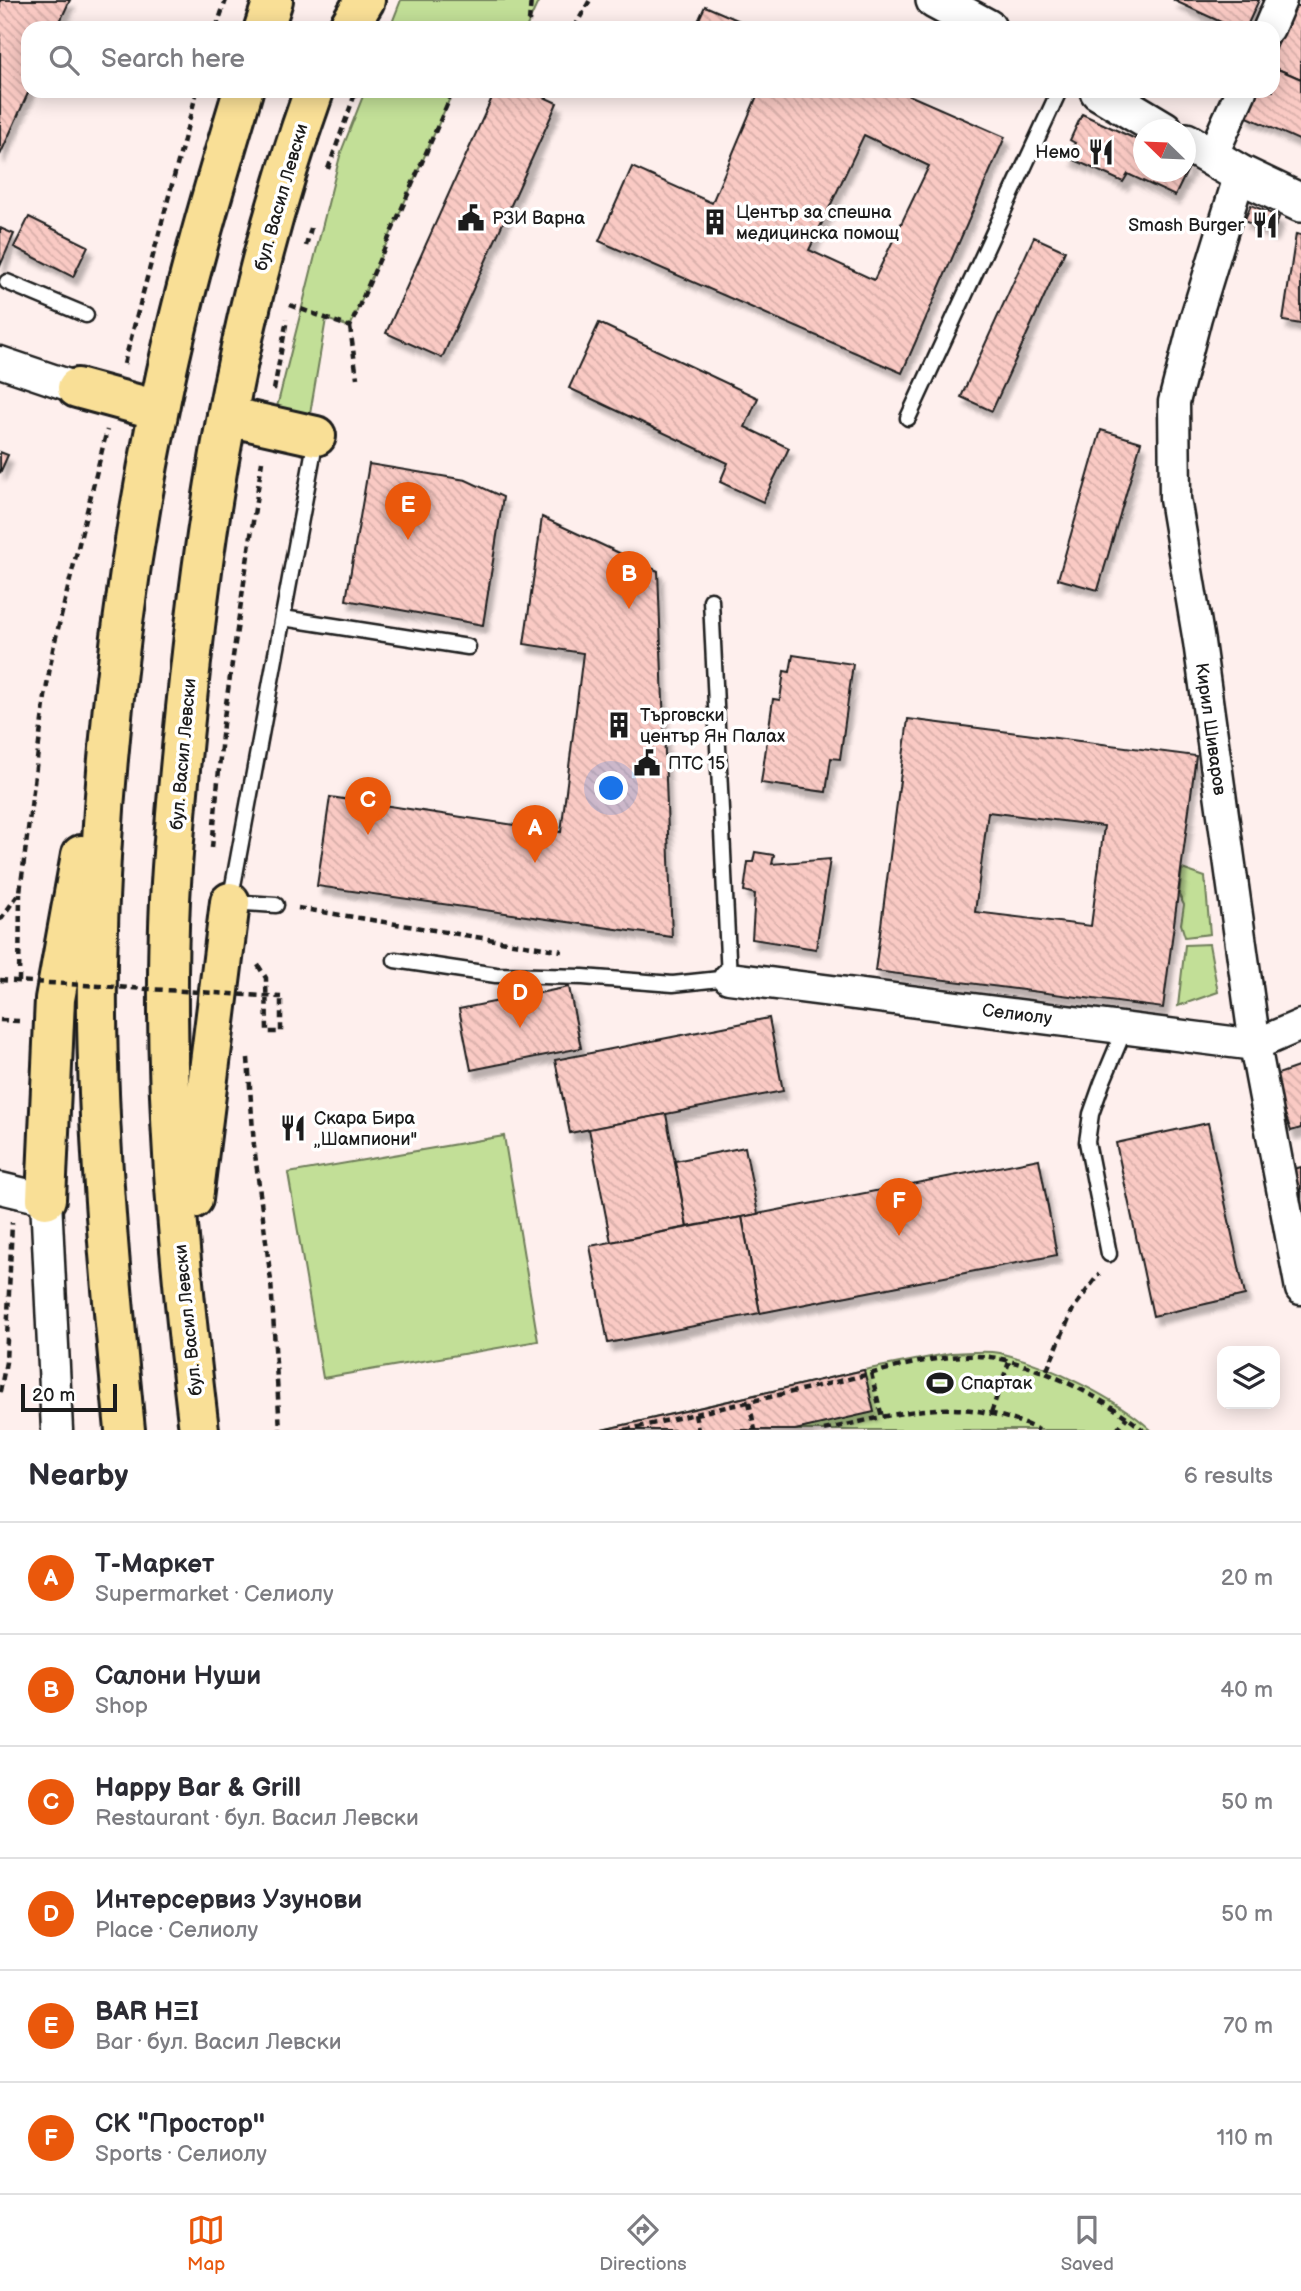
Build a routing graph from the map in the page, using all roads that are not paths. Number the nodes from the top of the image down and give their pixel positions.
1 (273, 0) edge
2 (349, 0) edge
3 (365, 0) edge
4 (935, 0) edge
5 (1281, 0) edge
6 (266, 21) edge
7 (341, 21) edge
8 (352, 21) edge
9 (974, 21) edge
10 (1272, 21) edge
11 (241, 98) edge
12 (311, 98) edge
13 (1056, 98) edge
14 (1111, 98) edge
15 (1238, 98) edge
16 (1146, 119) edge
17 (1212, 158) edge
18 (1301, 203) edge
19 (8, 282) dead end
20 (86, 314) dead end
21 (0, 362) edge
22 (77, 388) joint
23 (158, 410) junction
24 (227, 416) junction
25 (908, 418) dead end
26 (316, 436) joint
27 (711, 600) dead end
28 (283, 618) junction
29 (121, 636) junction
30 (468, 646) dead end
31 (230, 902) junction
32 (276, 905) road end
33 (395, 960) dead end
34 (729, 978) junction
35 (1301, 1025) edge
36 (1125, 1028) junction
37 (1255, 1045) junction
38 (0, 1188) edge
39 (46, 1199) junction
40 (1109, 1254) road end
41 (183, 1274) junction
42 (1301, 1289) edge
43 (194, 1384) junction
44 (57, 1430) edge
45 (125, 1430) edge
46 (199, 1430) edge
47 (213, 1430) edge

1 - 6 highway
2 - 7 highway
3 - 8 highway
4 - 9 street
5 - 10 street
11 - 23 highway
12 - 24 highway, бул. Васил Левски
13 - 25 lane
14 - 16 street
15 - 17 street, Кирил Шиваров
17 - 18 street
17 - 37 street, Кирил Шиваров
19 - 20 lane
21 - 22 street
22 - 23 highway
23 - 29 highway
24 - 26 highway
24 - 41 highway, бул. Васил Левски
26 - 28 lane
27 - 34 lane
28 - 30 lane
28 - 31 lane
29 - 39 highway
29 - 45 highway
31 - 32 lane
31 - 41 highway
33 - 34 lane
34 - 36 street, Селиолу
35 - 37 street
36 - 37 street, Селиолу
36 - 40 lane
37 - 42 street, Кирил Шиваров
38 - 39 street
39 - 44 street
41 - 43 highway, бул. Васил Левски
43 - 46 highway, бул. Васил Левски
43 - 47 highway

